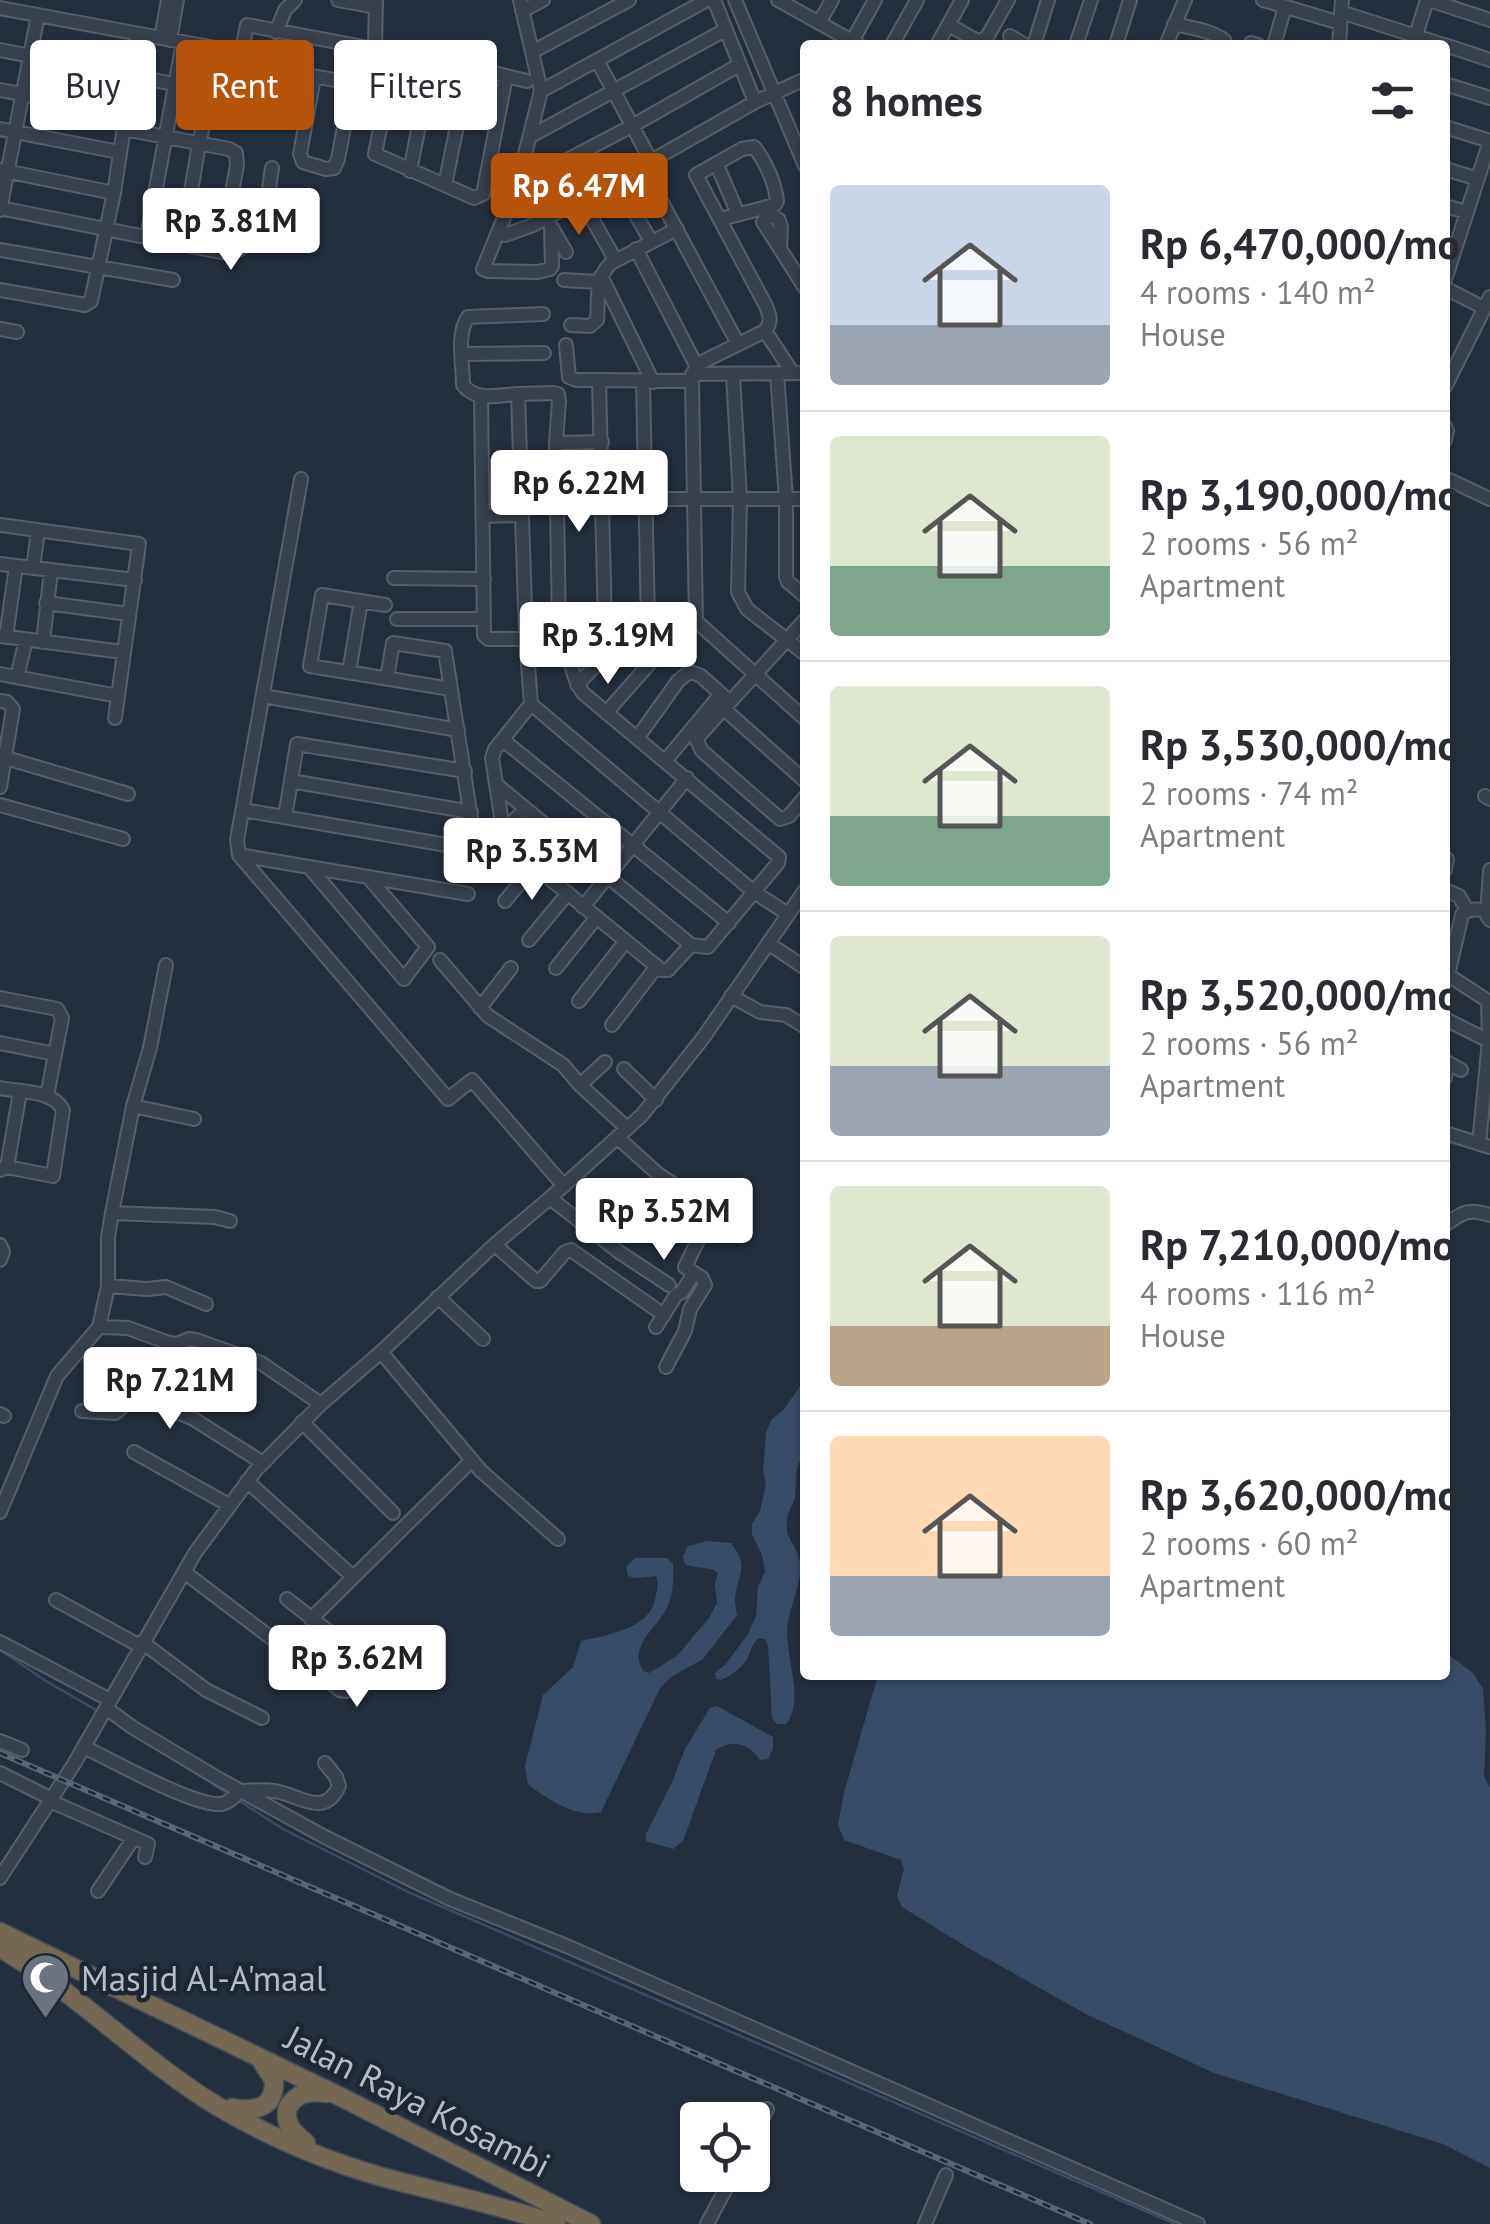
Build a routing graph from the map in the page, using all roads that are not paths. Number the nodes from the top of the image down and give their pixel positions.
1 (168, 0) edge
2 (177, 0) edge
3 (295, 0) edge
4 (338, 0) edge
5 (543, 0) edge
6 (629, 0) edge
7 (668, 0) edge
8 (710, 0) edge
9 (735, 0) edge
10 (832, 0) edge
11 (875, 0) edge
12 (916, 0) edge
13 (962, 0) edge
14 (1008, 0) edge
15 (1048, 0) edge
16 (1091, 0) edge
17 (1130, 0) edge
18 (1185, 0) edge
19 (1263, 0) edge
20 (1428, 0) edge
21 (783, 1) edge
22 (376, 3) edge
23 (521, 6) edge
24 (1285, 6) junction
25 (0, 8) edge
26 (1341, 12) edge
27 (38, 15) junction
28 (676, 16) junction
29 (1490, 20) edge
30 (820, 23) junction
31 (1174, 24) junction
32 (949, 25) junction
33 (726, 30) junction
34 (276, 32) junction
35 (138, 34) junction
36 (1010, 36) dead end
37 (33, 40) edge
38 (137, 40) edge
39 (171, 40) junction
40 (244, 40) edge
41 (375, 40) edge
42 (848, 40) edge
43 (856, 40) edge
44 (895, 40) edge
45 (940, 40) edge
46 (975, 40) edge
47 (984, 40) edge
48 (1017, 40) edge
49 (1036, 40) edge
50 (1078, 40) edge
51 (1118, 40) edge
52 (1168, 40) edge
53 (1224, 40) edge
54 (1275, 40) edge
55 (1339, 40) edge
56 (1414, 40) edge
57 (334, 42) edge
58 (1450, 47) edge
59 (0, 50) edge
60 (532, 52) junction
61 (30, 55) joint
62 (597, 60) junction
63 (1490, 60) edge
64 (738, 65) junction
65 (497, 75) edge
66 (506, 77) junction
67 (314, 78) edge
68 (156, 80) edge
69 (526, 81) dead end
70 (800, 81) edge
71 (334, 82) edge
72 (174, 84) junction
73 (1450, 86) edge
74 (0, 90) edge
75 (541, 91) junction
76 (24, 93) junction
77 (614, 93) junction
78 (775, 93) junction
79 (30, 94) edge
80 (1490, 98) edge
81 (754, 102) junction
82 (632, 126) junction
83 (1450, 128) edge
84 (0, 129) edge
85 (124, 130) edge
86 (129, 130) edge
87 (304, 130) edge
88 (343, 130) edge
89 (379, 130) edge
90 (418, 130) edge
91 (456, 130) edge
92 (16, 131) junction
93 (531, 136) junction
94 (165, 137) junction
95 (1490, 141) edge
96 (199, 144) junction
97 (120, 152) junction
98 (800, 154) edge
99 (651, 161) junction
100 (717, 165) junction
101 (272, 168) dead end
102 (410, 170) junction
103 (4, 171) edge
104 (1450, 171) edge
105 (1478, 179) junction
106 (616, 180) junction
107 (445, 185) junction
108 (518, 186) junction
109 (114, 192) junction
110 (658, 195) dead end
111 (581, 200) junction
112 (1450, 207) edge
113 (0, 209) edge
114 (1467, 212) junction
115 (738, 214) junction
116 (721, 220) junction
117 (549, 226) junction
118 (106, 228) junction
119 (677, 229) junction
120 (502, 235) junction
121 (648, 236) dead end
122 (147, 238) junction
123 (182, 244) junction
124 (1450, 246) edge
125 (780, 248) dead end
126 (636, 249) junction
127 (0, 250) edge
128 (221, 252) junction
129 (566, 252) dead end
130 (614, 256) dead end
131 (97, 267) junction
132 (600, 279) junction
133 (173, 280) dead end
134 (564, 280) dead end
135 (800, 280) edge
136 (0, 290) edge
137 (1450, 290) edge
138 (1487, 303) edge
139 (543, 314) dead end
140 (571, 326) dead end
141 (0, 328) edge
142 (764, 331) junction
143 (17, 332) dead end
144 (738, 344) junction
145 (566, 345) dead end
146 (544, 353) dead end
147 (462, 354) junction
148 (1452, 358) edge
149 (693, 373) junction
150 (777, 373) junction
151 (799, 373) edge
152 (733, 374) junction
153 (599, 380) junction
154 (648, 382) junction
155 (518, 394) junction
156 (482, 396) junction
157 (556, 442) junction
158 (602, 442) junction
159 (301, 479) dead end
160 (1450, 480) edge
161 (692, 498) junction
162 (740, 498) junction
163 (644, 499) junction
164 (786, 499) junction
165 (800, 499) edge
166 (1490, 499) edge
167 (557, 504) junction
168 (602, 504) junction
169 (522, 514) junction
170 (483, 516) junction
171 (0, 526) edge
172 (38, 531) junction
173 (0, 564) edge
174 (16, 566) junction
175 (33, 568) junction
176 (51, 570) junction
177 (394, 578) dead end
178 (484, 579) junction
179 (135, 580) junction
180 (800, 592) edge
181 (46, 602) junction
182 (361, 602) junction
183 (5, 603) edge
184 (386, 606) dead end
185 (129, 614) junction
186 (397, 619) dead end
187 (484, 619) junction
188 (692, 621) junction
189 (648, 622) junction
190 (800, 626) edge
191 (606, 627) junction
192 (3, 637) edge
193 (788, 639) junction
194 (26, 640) junction
195 (43, 642) junction
196 (527, 645) junction
197 (800, 650) edge
198 (123, 652) junction
199 (596, 664) dead end
200 (349, 672) junction
201 (0, 674) edge
202 (756, 674) junction
203 (16, 677) junction
204 (387, 678) junction
205 (577, 685) junction
206 (451, 689) junction
207 (118, 696) junction
208 (263, 696) junction
209 (0, 701) edge
210 (725, 702) junction
211 (531, 704) junction
212 (606, 713) junction
213 (800, 714) edge
214 (114, 718) dead end
215 (458, 730) junction
216 (638, 737) junction
217 (503, 740) junction
218 (6, 758) junction
219 (666, 760) junction
220 (464, 771) junction
221 (800, 776) edge
222 (687, 778) junction
223 (291, 782) junction
224 (497, 785) junction
225 (0, 787) edge
226 (128, 794) dead end
227 (800, 802) edge
228 (0, 805) edge
229 (526, 809) junction
230 (242, 810) junction
231 (472, 812) junction
232 (660, 812) junction
233 (284, 817) junction
234 (123, 839) dead end
235 (505, 842) junction
236 (632, 845) junction
237 (239, 856) junction
238 (535, 865) junction
239 (310, 868) junction
240 (1490, 870) edge
241 (483, 873) dead end
242 (609, 876) junction
243 (368, 877) junction
244 (754, 892) junction
245 (1450, 892) edge
246 (468, 894) dead end
247 (568, 894) junction
248 (800, 897) edge
249 (505, 902) dead end
250 (583, 906) junction
251 (1467, 910) junction
252 (788, 914) junction
253 (1488, 915) edge
254 (596, 918) junction
255 (728, 924) junction
256 (529, 940) dead end
257 (625, 942) junction
258 (768, 943) junction
259 (691, 945) junction
260 (1450, 959) edge
261 (440, 960) dead end
262 (166, 965) dead end
263 (800, 965) edge
264 (657, 966) junction
265 (511, 968) dead end
266 (556, 968) dead end
267 (1450, 976) edge
268 (731, 996) junction
269 (0, 998) edge
270 (1489, 998) edge
271 (579, 1002) dead end
272 (480, 1008) junction
273 (1450, 1022) edge
274 (800, 1023) edge
275 (612, 1025) dead end
276 (1489, 1041) edge
277 (0, 1043) edge
278 (55, 1054) junction
279 (605, 1062) dead end
280 (1450, 1064) edge
281 (624, 1069) dead end
282 (1462, 1070) dead end
283 (580, 1085) junction
284 (0, 1088) edge
285 (20, 1092) junction
286 (47, 1096) junction
287 (656, 1100) junction
288 (133, 1106) junction
289 (194, 1119) dead end
290 (622, 1133) junction
291 (1450, 1135) edge
292 (6, 1138) edge
293 (1485, 1145) edge
294 (4, 1169) edge
295 (564, 1186) junction
296 (550, 1198) junction
297 (112, 1212) junction
298 (1490, 1215) edge
299 (230, 1221) dead end
300 (1450, 1221) edge
301 (706, 1224) dead end
302 (698, 1239) junction
303 (0, 1245) edge
304 (495, 1245) junction
305 (0, 1260) edge
306 (694, 1273) junction
307 (668, 1285) dead end
308 (108, 1286) junction
309 (438, 1297) junction
310 (206, 1304) dead end
311 (100, 1327) junction
312 (483, 1339) dead end
313 (381, 1352) junction
314 (666, 1367) dead end
315 (321, 1404) junction
316 (82, 1412) dead end
317 (302, 1422) junction
318 (134, 1452) dead end
319 (471, 1460) junction
320 (263, 1463) junction
321 (247, 1481) junction
322 (229, 1505) junction
323 (0, 1512) edge
324 (393, 1512) dead end
325 (558, 1539) dead end
326 (184, 1572) junction
327 (352, 1576) junction
328 (56, 1600) dead end
329 (287, 1600) dead end
330 (311, 1619) junction
331 (0, 1642) edge
332 (141, 1644) junction
333 (368, 1664) junction
334 (392, 1682) dead end
335 (106, 1707) junction
336 (262, 1718) dead end
337 (0, 1741) edge
338 (84, 1748) junction
339 (22, 1750) dead end
340 (325, 1762) dead end
341 (0, 1773) edge
342 (236, 1795) junction
343 (295, 1799) junction
344 (51, 1800) junction
345 (282, 1814) junction
346 (132, 1837) junction
347 (145, 1857) dead end
348 (0, 1878) edge
349 (98, 1891) dead end
350 (0, 1932) edge
351 (0, 1948) edge
352 (259, 2058) junction
353 (340, 2096) junction
354 (218, 2106) junction
355 (322, 2156) junction
356 (946, 2174) dead end
357 (724, 2192) edge
358 (556, 2224) edge
359 (591, 2224) edge
360 (707, 2224) edge
361 (925, 2224) edge
362 (1198, 2224) edge

1 - 39 street
2 - 39 street
3 - 34 street
4 - 22 street
5 - 23 street
6 - 60 street
7 - 28 street
8 - 28 street
8 - 33 street
9 - 78 street
10 - 30 street
11 - 43 street
12 - 44 street
13 - 32 street
14 - 47 street
15 - 49 street
16 - 50 street
17 - 51 street
18 - 31 street
19 - 24 street
20 - 29 street
20 - 56 street
21 - 30 street
22 - 41 street
23 - 60 street
24 - 26 street
24 - 54 street
25 - 27 street
26 - 55 street
26 - 56 street
27 - 35 street
27 - 37 street
28 - 62 street
30 - 42 street
31 - 52 street
31 - 53 street
32 - 45 street
32 - 46 street
33 - 64 street
33 - 77 street
34 - 40 street
34 - 57 street
35 - 38 street
35 - 39 street
36 - 48 street
39 - 72 street
39 - 96 street
58 - 63 street
59 - 61 street
60 - 75 street
61 - 76 street
62 - 75 street
62 - 77 street
64 - 81 street
64 - 82 street
65 - 66 street
66 - 69 street
66 - 107 street
67 - 71 street
68 - 72 street
70 - 78 street
72 - 94 street
73 - 80 street
74 - 76 street
75 - 93 street
76 - 79 street
76 - 92 street
77 - 82 street
77 - 93 street
78 - 81 street
78 - 98 street
81 - 99 street
82 - 99 street
82 - 108 street
83 - 95 street
84 - 92 street
85 - 97 street
86 - 94 street
87 - 88 street
89 - 102 street
90 - 102 street
91 - 107 street
92 - 97 street
92 - 103 street
93 - 108 street
94 - 96 street
94 - 122 street
95 - 105 street
96 - 123 street
96 - 128 street
97 - 109 street
99 - 106 street
100 - 115 street
100 - 115 street
100 - 116 street
101 - 128 street
102 - 107 street
103 - 109 street
103 - 113 street
104 - 105 street
105 - 114 street
106 - 111 street
106 - 121 street
108 - 120 street
109 - 118 street
110 - 119 street
111 - 117 street
111 - 130 street
112 - 114 street
113 - 118 street
114 - 124 street
115 - 116 street
116 - 142 street
117 - 120 street
117 - 120 street
117 - 129 street
118 - 122 street
118 - 131 street
119 - 126 street
119 - 144 street
122 - 123 street
123 - 128 street
125 - 135 street
126 - 132 street
126 - 149 street
127 - 131 street
131 - 133 street
131 - 136 street
132 - 134 street
132 - 140 street
132 - 154 street
137 - 138 street
138 - 148 street
139 - 147 street
141 - 143 street
142 - 144 street
142 - 151 street
144 - 149 street
145 - 153 street
146 - 147 street
147 - 156 street
149 - 152 street
149 - 154 street
149 - 161 street
150 - 151 street
150 - 152 street
150 - 164 street
152 - 162 street
153 - 154 street
153 - 158 street
154 - 163 street
155 - 156 street
155 - 157 street
155 - 169 street
156 - 170 street
157 - 158 street
157 - 167 street
158 - 168 street
159 - 208 street
160 - 166 street
161 - 162 street
161 - 163 street
161 - 188 street
162 - 164 street
162 - 193 street
163 - 168 street
163 - 189 street
164 - 165 street
164 - 180 street
167 - 168 street
167 - 191 street
168 - 191 street
169 - 170 street
169 - 196 street
170 - 178 street
171 - 172 street
172 - 175 street
172 - 179 street
173 - 174 street
174 - 175 street
174 - 183 street
175 - 176 street
176 - 179 street
176 - 181 street
177 - 178 street
178 - 187 street
179 - 185 street
181 - 185 street
181 - 195 street
182 - 184 street
182 - 200 street
182 - 200 street
183 - 192 street
185 - 198 street
186 - 187 street
187 - 196 street
188 - 189 street
188 - 202 street
188 - 212 street
189 - 191 street
190 - 193 street
192 - 194 street
193 - 197 street
193 - 202 street
194 - 195 street
194 - 203 street
195 - 198 street
196 - 205 street
196 - 211 street
198 - 207 street
199 - 205 street
200 - 204 street
201 - 203 street
202 - 210 street
202 - 213 street
203 - 207 street
204 - 206 street
204 - 206 street
205 - 212 street
206 - 215 street
207 - 214 street
208 - 215 street
208 - 230 street
209 - 218 street
210 - 216 street
210 - 219 street
210 - 221 street
210 - 227 street
211 - 217 street
211 - 232 street
212 - 216 street
215 - 220 street
216 - 219 street
217 - 224 street
217 - 236 street
218 - 225 street
218 - 226 street
219 - 222 street
220 - 223 street
220 - 231 street
222 - 232 street
222 - 244 street
223 - 231 street
223 - 233 street
224 - 229 street
224 - 235 street
228 - 234 street
229 - 235 street
229 - 242 street
230 - 233 street
230 - 237 street
231 - 233 street
232 - 236 street
232 - 244 street
235 - 238 street
235 - 241 street
236 - 242 street
236 - 255 street
237 - 239 street
237 - 295 street
238 - 247 street
238 - 249 street
239 - 243 street
239 - 243 street
240 - 253 street
242 - 250 street
242 - 259 street
243 - 246 street
244 - 252 street
244 - 255 street
245 - 251 street
247 - 250 street
247 - 256 street
248 - 252 street
250 - 254 street
251 - 253 street
251 - 260 street
252 - 258 street
254 - 257 street
254 - 266 street
255 - 259 street
257 - 264 street
257 - 271 street
258 - 263 street
258 - 268 street
259 - 264 street
261 - 272 street
262 - 288 street
264 - 275 street
265 - 272 street
267 - 270 street
268 - 274 street
268 - 287 street
269 - 278 street
270 - 276 street
272 - 283 street
273 - 276 street
276 - 293 street
277 - 278 street
278 - 286 street
279 - 283 street
280 - 282 street
281 - 287 street
283 - 290 street
284 - 285 street
285 - 286 street
285 - 292 street
286 - 294 street
287 - 290 street
288 - 289 street
288 - 297 street
290 - 295 street
290 - 302 street
291 - 293 street
292 - 294 street
295 - 296 street
296 - 304 street
296 - 307 street
297 - 299 street
297 - 308 street
298 - 300 street
301 - 302 street
302 - 306 street
303 - 305 street
304 - 306 street
304 - 309 street
306 - 314 street
308 - 310 street
308 - 311 street
309 - 312 street
309 - 313 street
311 - 315 street
311 - 323 street
313 - 315 street
313 - 319 street
315 - 317 street
316 - 320 street
317 - 320 street
317 - 324 street
318 - 322 street
319 - 325 street
319 - 327 street
320 - 321 street
321 - 322 street
321 - 327 street
322 - 326 street
326 - 332 street
326 - 333 street
327 - 330 street
328 - 332 street
329 - 330 street
330 - 333 street
331 - 335 street
332 - 335 street
332 - 336 street
333 - 334 street
335 - 338 street
335 - 342 street
337 - 339 street
338 - 342 street
338 - 344 street
340 - 343 street
341 - 344 street
342 - 343 street
342 - 345 street
343 - 345 street
344 - 346 street
344 - 348 street
345 - 362 street
346 - 347 street
346 - 349 street
350 - 352 highway, Jalan Raya Kosambi
351 - 354 highway, Jalan Raya Kosambi
352 - 353 highway, Jalan Raya Kosambi
352 - 354 highway
353 - 355 highway
353 - 359 highway, Jalan Raya Kosambi
354 - 355 highway, Jalan Raya Kosambi
355 - 358 highway, Jalan Raya Kosambi
356 - 361 street
357 - 360 street

